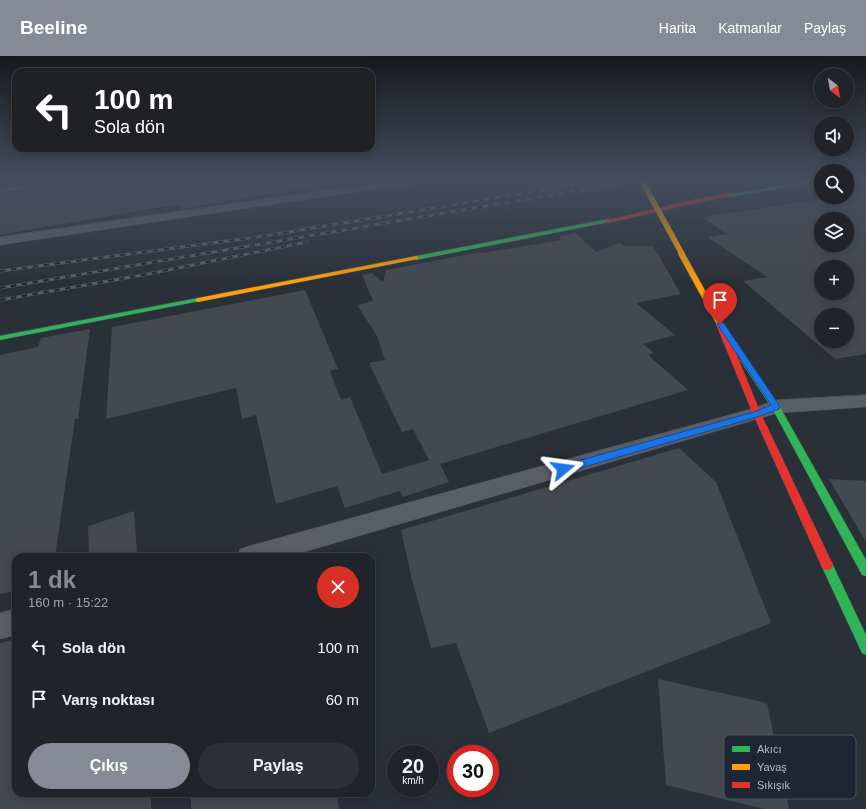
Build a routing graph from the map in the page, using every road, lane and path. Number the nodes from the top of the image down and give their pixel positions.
1 (183, 214) edge
2 (637, 214) edge
3 (660, 214) edge
4 (0, 241) edge
5 (720, 324) junction
6 (0, 338) edge
7 (866, 401) edge
8 (776, 407) junction
9 (757, 414) junction
10 (263, 553) edge
11 (866, 571) edge
12 (12, 623) edge
13 (0, 626) edge
14 (866, 649) edge

1 - 4 street
2 - 6 street
3 - 5 street, bridge
5 - 8 street
5 - 9 street
7 - 8 street
8 - 9 street
8 - 11 street
9 - 10 street
9 - 14 street
12 - 13 street

